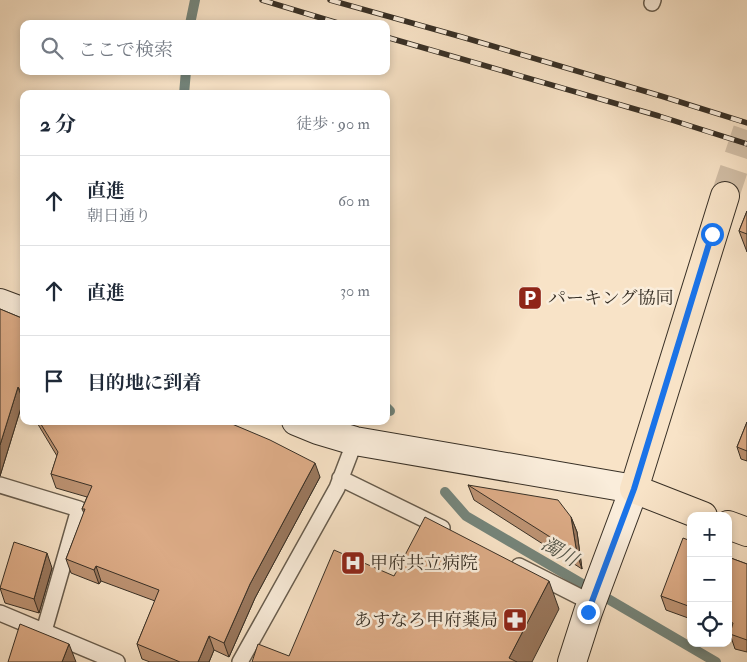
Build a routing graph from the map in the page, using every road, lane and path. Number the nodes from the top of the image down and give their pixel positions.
1 (725, 196) tunnel mouth
2 (0, 303) edge
3 (20, 310) edge
4 (310, 425) edge
5 (356, 441) junction
6 (340, 478) junction
7 (0, 485) edge
8 (634, 489) junction
9 (693, 512) edge
10 (732, 526) edge
11 (747, 532) edge
12 (453, 534) edge
13 (505, 560) edge
14 (592, 602) junction
15 (0, 613) edge
16 (44, 631) junction
17 (117, 662) edge
18 (240, 662) edge
19 (572, 662) edge

1 - 8 main road
2 - 3 street
4 - 5 street
5 - 6 lane
5 - 8 street
6 - 12 lane
6 - 18 lane
7 - 16 lane
8 - 9 main road
8 - 14 street
10 - 11 main road
13 - 14 lane
14 - 19 street
15 - 16 lane
16 - 17 lane

